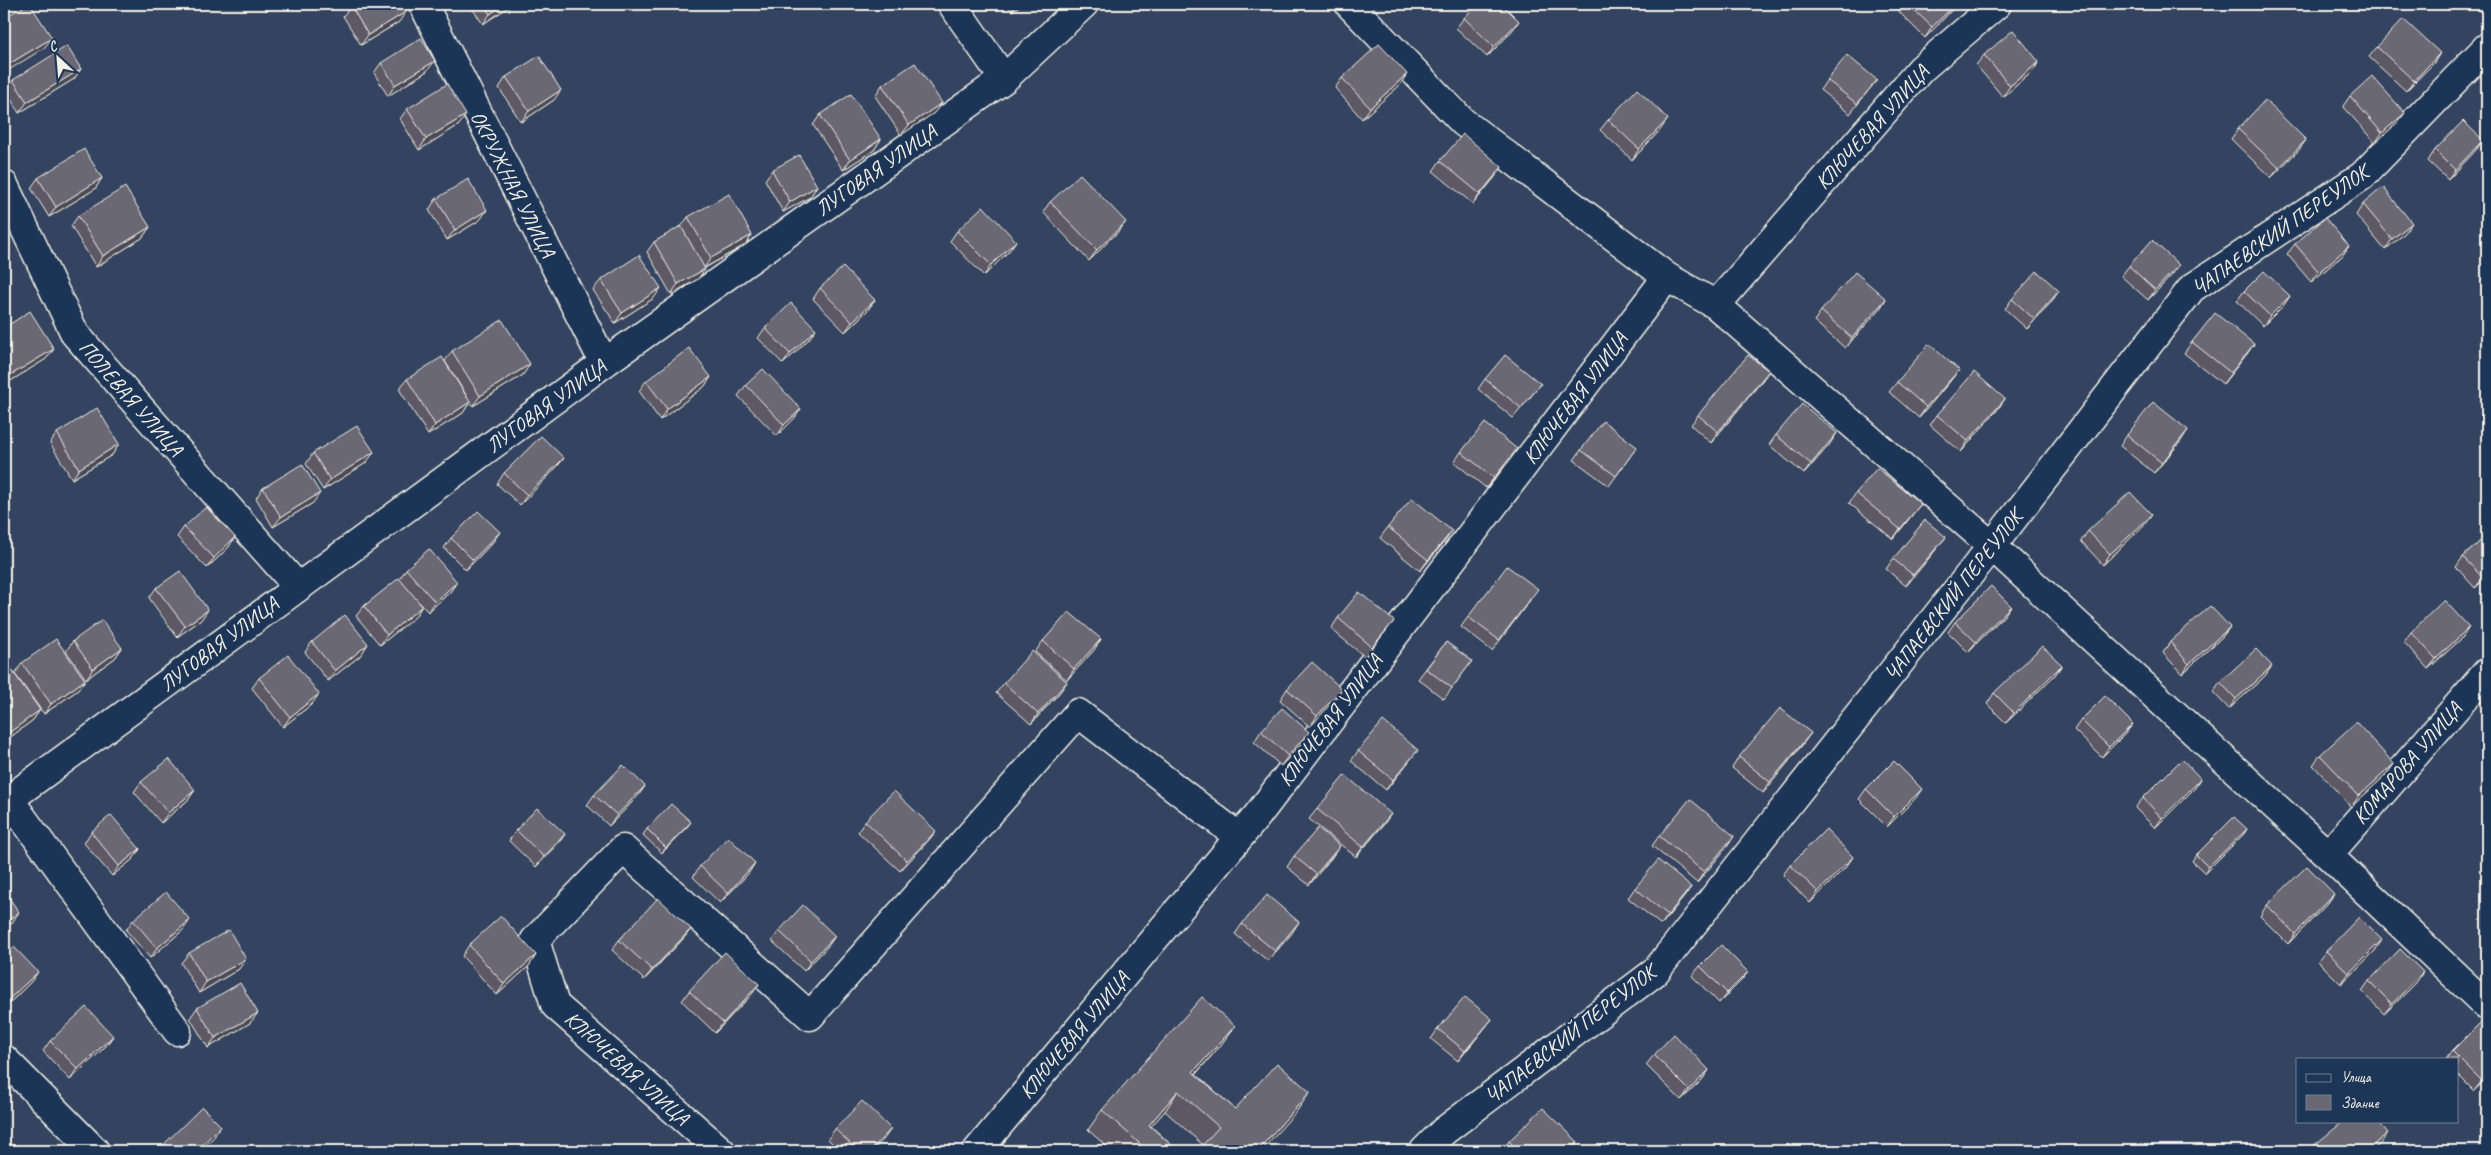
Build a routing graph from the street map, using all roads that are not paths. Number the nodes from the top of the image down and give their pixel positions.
1 (423, 4) edge
2 (952, 4) edge
3 (1084, 4) edge
4 (1349, 4) edge
5 (1997, 4) edge
6 (2487, 47) edge
7 (1004, 79) junction
8 (4, 184) edge
9 (1667, 277) junction
10 (1716, 304) junction
11 (604, 363) junction
12 (1992, 546) junction
13 (297, 586) junction
14 (2487, 672) edge
15 (6, 801) edge
16 (1239, 837) junction
17 (2328, 855) junction
18 (2487, 1006) edge
19 (177, 1031) dead end
20 (4, 1059) edge
21 (95, 1151) edge
22 (721, 1151) edge
23 (977, 1151) edge
24 (1424, 1151) edge

1 - 11 street, ОКРУЖНАЯ УЛИЦА
2 - 7 street
3 - 7 street, ЛУГОВАЯ УЛИЦА
4 - 9 street
5 - 10 street, КЛЮЧЕВАЯ УЛИЦА
6 - 12 street, ЧАПАЕВСКИЙ ПЕРЕУЛОК
7 - 11 street, ЛУГОВАЯ УЛИЦА
8 - 13 street, ПОЛЕВАЯ УЛИЦА
9 - 10 street
9 - 16 street, КЛЮЧЕВАЯ УЛИЦА
10 - 12 street
11 - 13 street, ЛУГОВАЯ УЛИЦА
12 - 17 street
12 - 24 street, ЧАПАЕВСКИЙ ПЕРЕУЛОК
13 - 15 street, ЛУГОВАЯ УЛИЦА
14 - 17 street, КОМАРОВА УЛИЦА
15 - 19 street
16 - 22 street, КЛЮЧЕВАЯ УЛИЦА
16 - 23 street, КЛЮЧЕВАЯ УЛИЦА
17 - 18 street
20 - 21 street

